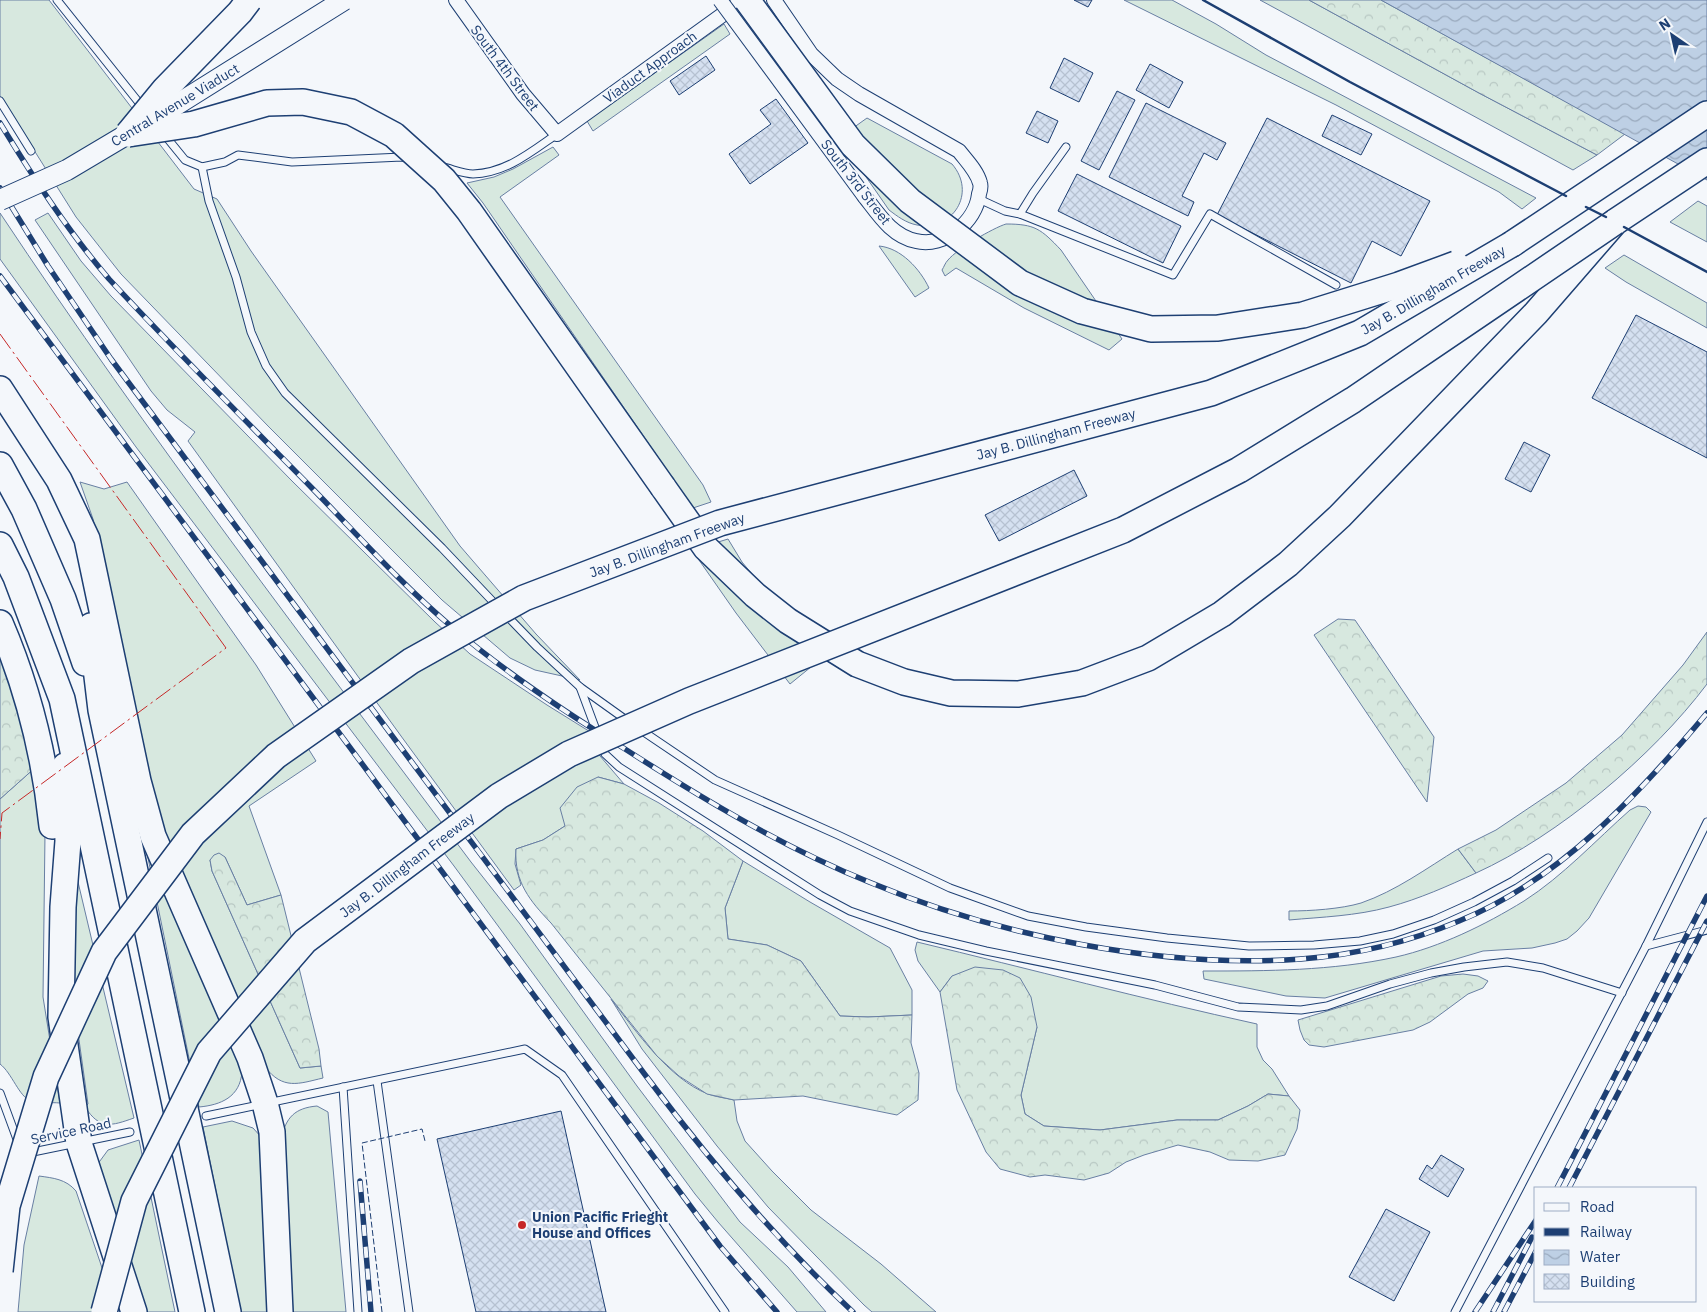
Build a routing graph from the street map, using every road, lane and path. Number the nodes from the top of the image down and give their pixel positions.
1 (57, 0) edge
2 (249, 0) edge
3 (344, 0) edge
4 (456, 0) edge
5 (720, 0) edge
6 (744, 0) edge
7 (747, 0) edge
8 (774, 0) edge
9 (0, 101) edge
10 (1707, 114) edge
11 (128, 134) junction
12 (557, 134) junction
13 (1066, 147) dead end
14 (31, 151) dead end
15 (1707, 161) edge
16 (202, 167) junction
17 (979, 199) junction
18 (0, 200) edge
19 (1020, 214) junction
20 (1614, 222) junction
21 (1512, 244) junction
22 (1336, 285) dead end
23 (0, 389) edge
24 (0, 465) edge
25 (59, 480) junction
26 (0, 546) edge
27 (0, 623) edge
28 (580, 687) junction
29 (62, 699) junction
30 (101, 710) junction
31 (1707, 822) edge
32 (1548, 858) dead end
33 (63, 907) junction
34 (1707, 930) edge
35 (1646, 946) junction
36 (1622, 993) junction
37 (377, 1080) junction
38 (343, 1087) junction
39 (0, 1093) edge
40 (265, 1103) junction
41 (206, 1116) dead end
42 (130, 1132) dead end
43 (79, 1143) junction
44 (0, 1271) edge
45 (104, 1312) edge
46 (134, 1312) edge
47 (192, 1312) edge
48 (228, 1312) edge
49 (280, 1312) edge
50 (358, 1312) edge
51 (409, 1312) edge
52 (725, 1312) edge
53 (1454, 1312) edge

1 - 16 lane
2 - 11 highway, bridge
3 - 11 main road, Central Avenue Viaduct, bridge
4 - 12 street, South 4th Street
5 - 17 street, South 3rd Street, bridge
6 - 12 street, Viaduct Approach
7 - 21 highway, bridge
8 - 17 street
9 - 14 lane
10 - 21 highway, Jay B. Dillingham Freeway
11 - 18 main road, Central Avenue Viaduct, bridge
11 - 20 highway, bridge
12 - 16 lane
13 - 19 lane
15 - 20 highway, Jay B. Dillingham Freeway
16 - 28 lane
17 - 19 lane
19 - 22 lane
20 - 45 highway, Jay B. Dillingham Freeway, bridge
21 - 44 highway, Jay B. Dillingham Freeway, bridge
23 - 25 highway
24 - 30 highway
25 - 30 highway
25 - 40 highway
26 - 29 highway
27 - 33 highway
28 - 32 lane
28 - 36 lane
29 - 33 highway
29 - 47 highway
30 - 48 highway
31 - 35 lane
33 - 43 highway
34 - 35 lane
35 - 36 lane
36 - 53 lane
37 - 38 lane
37 - 51 lane
37 - 52 lane
38 - 40 lane
38 - 50 lane
39 - 43 lane, Service Road
40 - 41 lane
40 - 49 highway
42 - 43 lane, Service Road
43 - 46 highway

